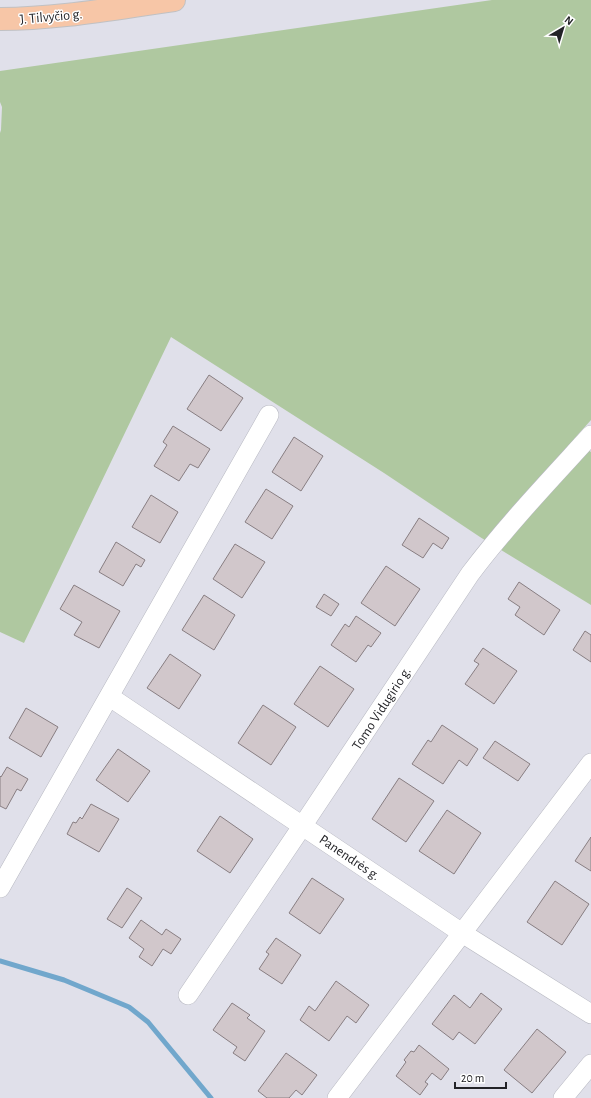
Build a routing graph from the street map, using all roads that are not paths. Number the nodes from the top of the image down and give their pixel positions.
1 (174, 0) edge
2 (0, 19) edge
3 (269, 414) dead end
4 (591, 435) edge
5 (110, 697) junction
6 (591, 763) edge
7 (303, 826) junction
8 (0, 888) edge
9 (462, 933) junction
10 (188, 995) dead end
11 (591, 1014) edge
12 (591, 1064) edge
13 (337, 1098) edge
14 (563, 1098) edge

1 - 2 main road, J. Tilvyčio g.
3 - 5 street
4 - 7 street, Tomo Vidugirio g.
5 - 7 street, Panendrės g.
5 - 8 street
6 - 9 street
7 - 9 street, Panendrės g.
7 - 10 street, Tomo Vidugirio g.
9 - 11 street, Panendrės g.
9 - 13 street
12 - 14 street

